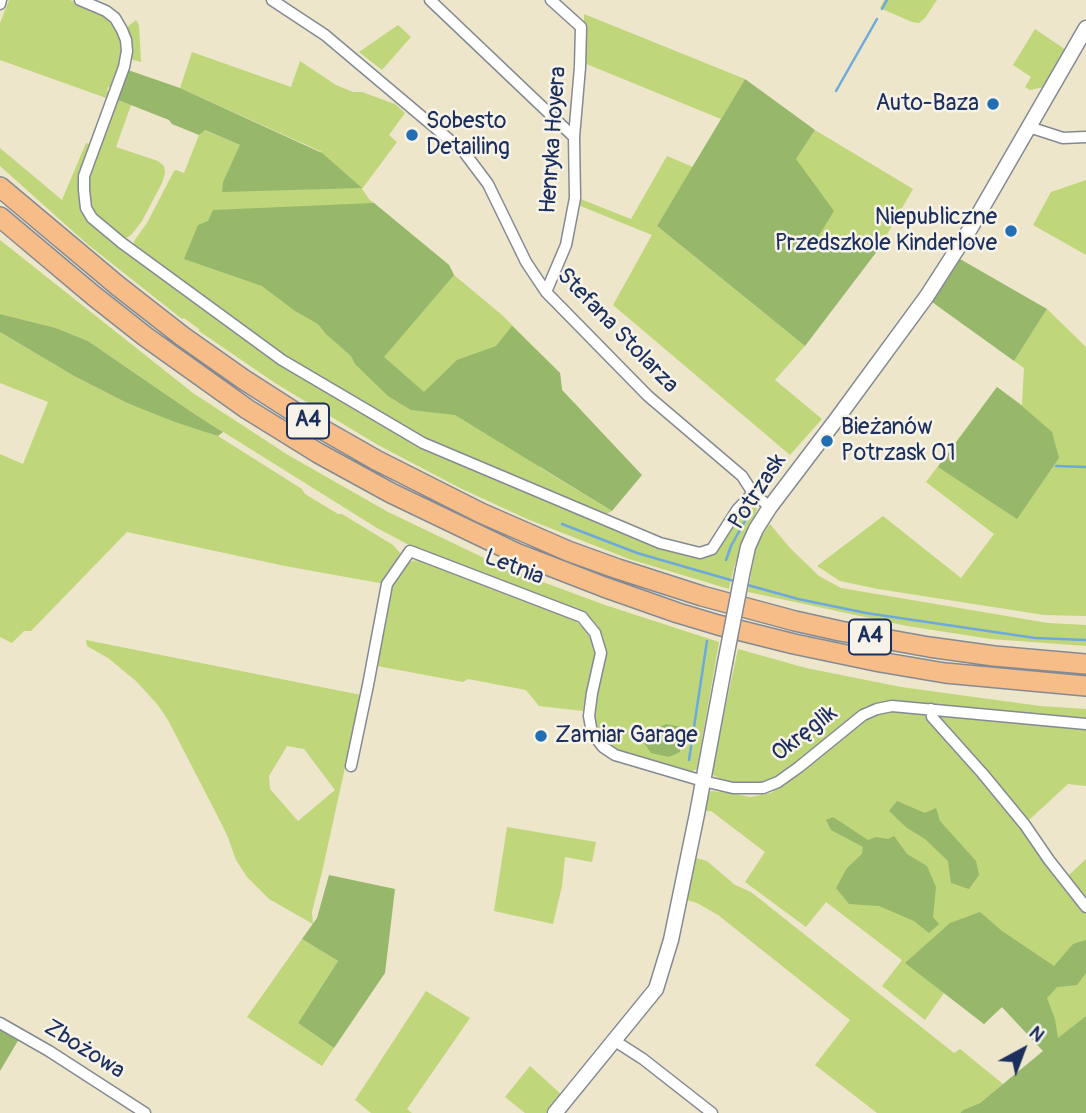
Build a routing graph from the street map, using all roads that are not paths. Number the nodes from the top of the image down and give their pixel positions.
1 (80, 0) edge
2 (271, 0) edge
3 (430, 0) edge
4 (551, 0) edge
5 (1086, 28) edge
6 (1029, 127) junction
7 (574, 137) junction
8 (1086, 138) edge
9 (0, 187) edge
10 (0, 217) edge
11 (546, 292) junction
12 (753, 493) junction
13 (770, 506) junction
14 (1086, 664) edge
15 (1086, 686) edge
16 (931, 709) junction
17 (1086, 724) edge
18 (351, 766) dead end
19 (703, 781) junction
20 (1086, 907) edge
21 (0, 1023) edge
22 (615, 1041) junction
23 (145, 1113) edge
24 (555, 1113) edge
25 (712, 1113) edge

1 - 12 street
2 - 11 street, Stefana Stolarza
3 - 7 street
4 - 7 street, Henryka Hoyera
5 - 6 street, Potrzask
6 - 8 street
6 - 13 street, Potrzask
7 - 11 street, Henryka Hoyera
9 - 14 highway, A4
10 - 15 highway, A4
11 - 12 street, Stefana Stolarza
12 - 13 street, Stefana Stolarza
13 - 19 street, Potrzask, bridge
16 - 17 street, Okręglik
16 - 19 street, Okręglik
16 - 20 street
18 - 19 street, Letnia
19 - 22 street, Potrzask
21 - 23 street, Zbożowa
22 - 24 street, Potrzask
22 - 25 street

